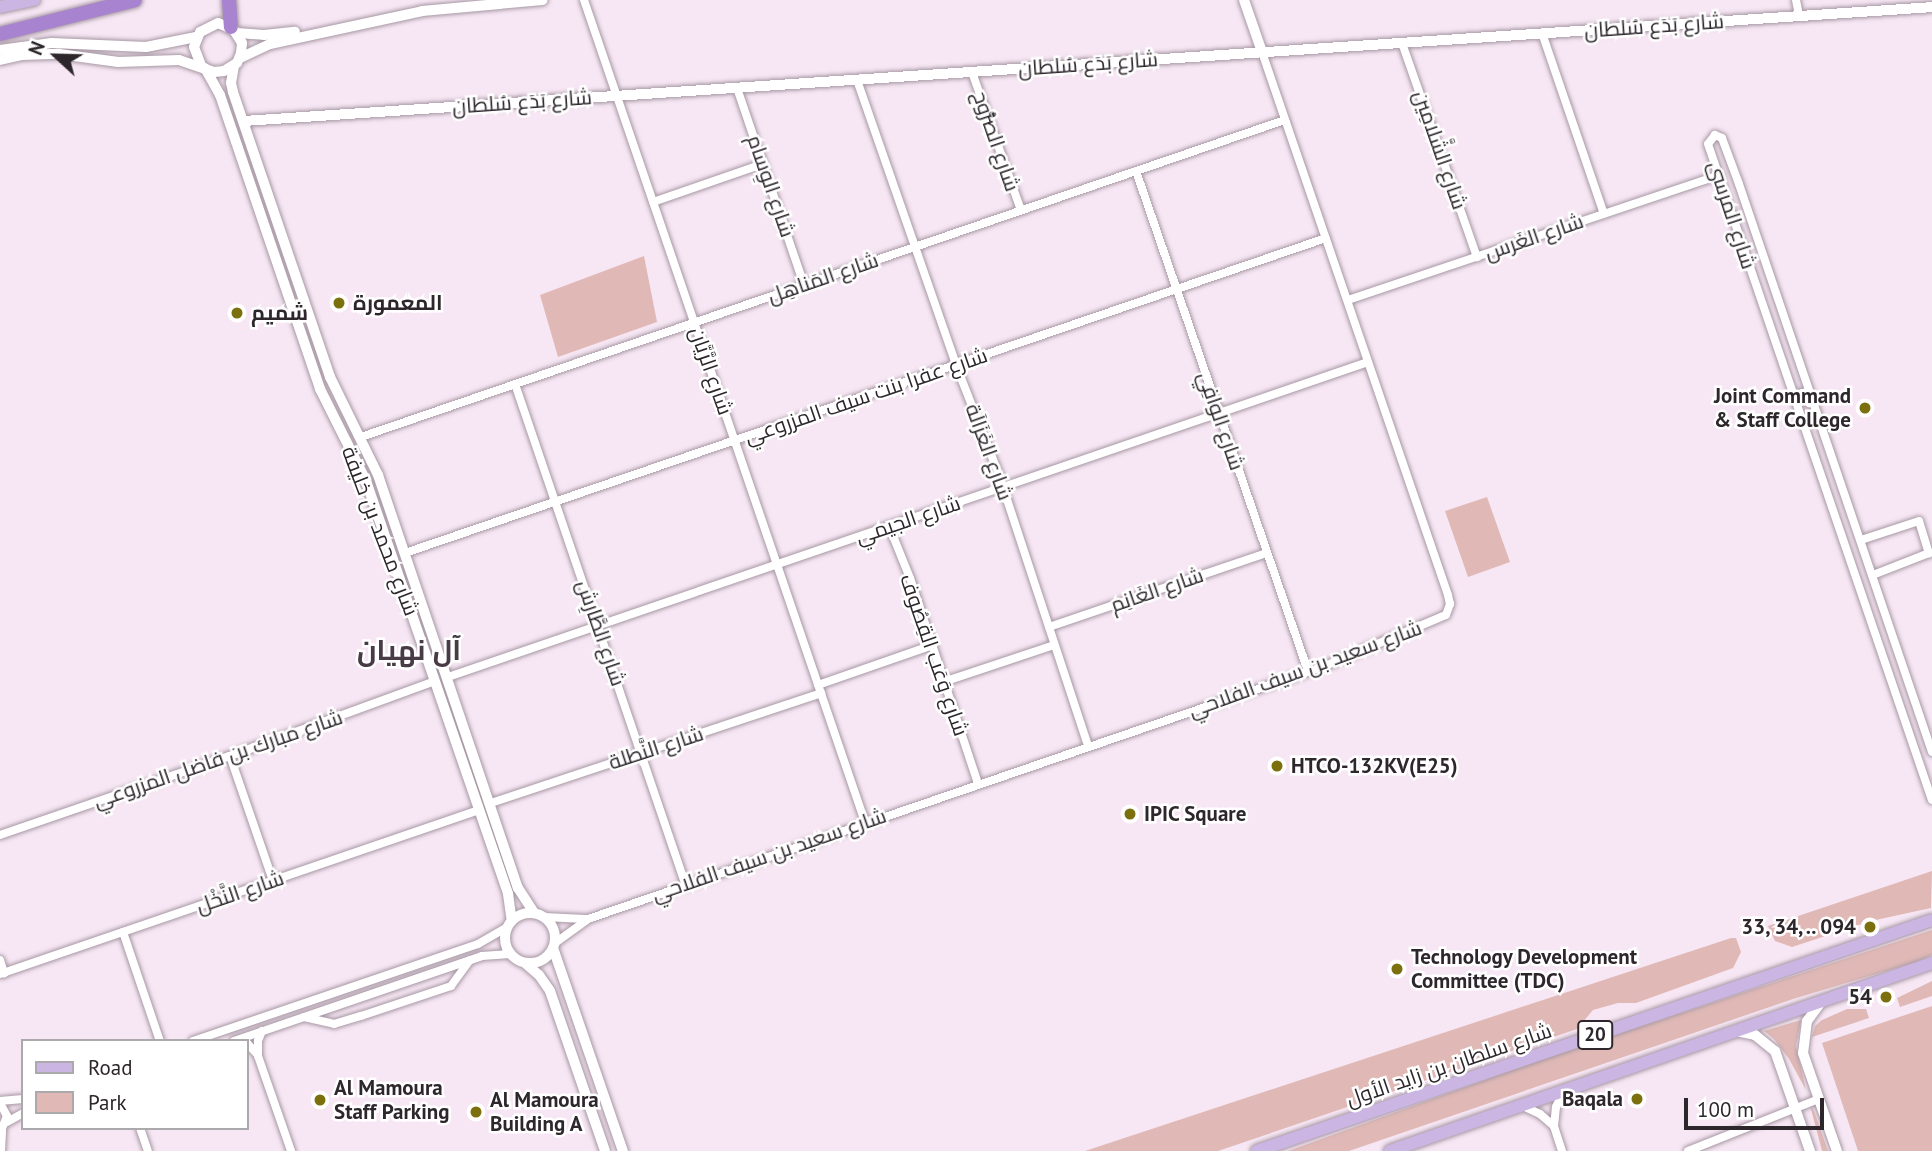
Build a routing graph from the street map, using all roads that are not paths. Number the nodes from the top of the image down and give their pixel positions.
1 (34, 0) edge
2 (135, 0) edge
3 (229, 0) edge
4 (543, 0) edge
5 (584, 0) edge
6 (1244, 0) edge
7 (1796, 0) edge
8 (0, 7) edge
9 (1932, 7) edge
10 (1799, 16) junction
11 (234, 30) junction
12 (326, 30) junction
13 (1542, 33) junction
14 (0, 34) edge
15 (196, 37) junction
16 (1402, 43) junction
17 (0, 50) edge
18 (1262, 52) junction
19 (0, 60) edge
20 (237, 62) junction
21 (203, 66) junction
22 (972, 72) junction
23 (858, 80) junction
24 (737, 88) junction
25 (617, 96) junction
26 (1286, 120) junction
27 (244, 121) junction
28 (763, 164) junction
29 (1136, 171) junction
30 (1720, 175) junction
31 (653, 202) junction
32 (1021, 210) junction
33 (1604, 214) junction
34 (1326, 238) junction
35 (916, 246) junction
36 (1477, 257) junction
37 (804, 285) junction
38 (1177, 289) junction
39 (1348, 300) junction
40 (694, 322) junction
41 (1368, 362) junction
42 (956, 365) junction
43 (515, 384) junction
44 (1792, 397) junction
45 (1218, 414) junction
46 (1824, 433) junction
47 (360, 437) junction
48 (735, 440) junction
49 (1003, 488) junction
50 (556, 502) junction
51 (889, 526) junction
52 (1861, 540) junction
53 (405, 553) junction
54 (1266, 553) junction
55 (777, 565) junction
56 (1873, 575) junction
57 (598, 626) junction
58 (1049, 627) junction
59 (1893, 635) junction
60 (1877, 640) junction
61 (933, 645) junction
62 (1054, 645) junction
63 (1308, 671) junction
64 (448, 677) junction
65 (435, 681) junction
66 (946, 681) junction
67 (1908, 684) junction
68 (820, 689) junction
69 (1894, 689) junction
70 (1088, 746) junction
71 (1932, 752) edge
72 (642, 754) junction
73 (230, 756) junction
74 (978, 784) junction
75 (1932, 800) edge
76 (491, 803) junction
77 (479, 810) junction
78 (865, 822) junction
79 (0, 835) edge
80 (273, 881) junction
81 (685, 883) junction
82 (539, 915) junction
83 (588, 919) junction
84 (1932, 919) edge
85 (510, 924) junction
86 (123, 932) junction
87 (554, 946) junction
88 (510, 954) junction
89 (0, 960) edge
90 (470, 960) junction
91 (525, 963) junction
92 (1932, 963) edge
93 (2, 974) edge
94 (1821, 1002) junction
95 (304, 1017) junction
96 (261, 1031) junction
97 (1735, 1031) junction
98 (159, 1039) edge
99 (199, 1039) edge
100 (245, 1039) edge
101 (248, 1047) edge
102 (258, 1056) junction
103 (1564, 1090) junction
104 (21, 1099) edge
105 (1819, 1099) junction
106 (0, 1102) edge
107 (1523, 1106) junction
108 (1794, 1107) junction
109 (21, 1114) edge
110 (7, 1122) junction
111 (1554, 1126) junction
112 (141, 1130) edge
113 (1, 1132) edge
114 (1, 1151) edge
115 (148, 1151) edge
116 (291, 1151) edge
117 (603, 1151) edge
118 (623, 1151) edge
119 (1257, 1151) edge
120 (1390, 1151) edge
121 (1562, 1151) edge
122 (1688, 1151) edge
123 (1810, 1151) edge
124 (1837, 1151) edge

1 - 8 main road
2 - 14 highway
3 - 11 highway
4 - 12 main road
5 - 25 street, شارع الرَّيَّان
6 - 18 main road, شارع سعيد بن سيف الفلاحي
7 - 10 street
9 - 10 main road, شارع بَدَع سُلطان
10 - 13 main road, شارع بَدَع سُلطان
11 - 12 main road
11 - 15 main road
11 - 20 main road
12 - 20 main road
13 - 16 main road, شارع بَدَع سُلطان
13 - 33 street
15 - 17 main road
15 - 21 main road
16 - 18 main road, شارع بَدَع سُلطان
16 - 36 street, شارع الشَّلامِين
18 - 22 main road, شارع بَدَع سُلطان
18 - 26 street, شارع سعيد بن سيف الفلاحي
19 - 21 main road
20 - 21 main road
20 - 27 main road, شارع محمد بن خليفة
21 - 65 main road, شارع محمد بن خليفة
22 - 23 main road, شارع بَدَع سُلطان
22 - 32 street, شارع الصُّرُوح
23 - 24 main road, شارع بَدَع سُلطان
23 - 35 street, شارع الغَزَالَة
24 - 25 main road, شارع بَدَع سُلطان
24 - 28 street, شارع الوِسام
25 - 27 main road, شارع بَدَع سُلطان
25 - 31 street, شارع الرَّيَّان
26 - 29 street, شارع المَناهِل
26 - 34 street, شارع سعيد بن سيف الفلاحي
27 - 47 main road, شارع محمد بن خليفة
28 - 31 street
28 - 37 street, شارع الوِسام
29 - 32 street, شارع المَناهِل
29 - 38 street, شارع الوافِي
30 - 33 street, شارع الغَرس
30 - 44 street, شارع المرسى
30 - 46 street, شارع المرسى
31 - 40 street, شارع الرَّيَّان
32 - 35 street, شارع المَناهِل
33 - 36 street, شارع الغَرس
34 - 38 street, شارع عفرا بنت سيف المزروعي
34 - 39 street, شارع سعيد بن سيف الفلاحي
35 - 37 street, شارع المَناهِل
35 - 42 street, شارع الغَزَالَة
36 - 39 street, شارع الغَرس
37 - 40 street, شارع المَناهِل
38 - 42 street, شارع عفرا بنت سيف المزروعي
38 - 45 street, شارع الوافِي
39 - 41 street, شارع سعيد بن سيف الفلاحي
40 - 43 street, شارع المَناهِل
40 - 48 street, شارع الرَّيَّان
41 - 45 street, شارع الجيمي
41 - 63 street, شارع سعيد بن سيف الفلاحي
42 - 48 street, شارع عفرا بنت سيف المزروعي
42 - 49 street, شارع الغَزَالَة
43 - 47 street, شارع المَناهِل
43 - 50 street, شارع الطَّارِش
44 - 46 street
44 - 60 street, شارع المرسى
45 - 49 street, شارع الجيمي
45 - 54 street, شارع الوافِي
46 - 52 street, شارع المرسى
47 - 53 main road, شارع محمد بن خليفة
48 - 50 street, شارع عفرا بنت سيف المزروعي
48 - 55 street, شارع الرَّيَّان
49 - 51 street, شارع الجيمي
49 - 58 street, شارع الغَزَالَة
50 - 53 street, شارع عفرا بنت سيف المزروعي
50 - 57 street, شارع الطَّارِش
51 - 55 street, شارع الجيمي
51 - 61 street, شارع وَعَب القِصُوف
52 - 56 street, شارع المرسى
52 - 56 street
53 - 64 main road, شارع محمد بن خليفة
54 - 58 street, شارع الغَانِم
54 - 63 street, شارع الوافِي
55 - 57 street, شارع الجيمي
55 - 68 street, شارع الرَّيَّان
56 - 59 street, شارع المرسى
57 - 64 street, شارع الجيمي
57 - 72 street, شارع الطَّارِش
58 - 62 street, شارع الغَزَالَة
59 - 60 street
59 - 67 street, شارع المرسى
60 - 69 street, شارع المرسى
61 - 66 street, شارع وَعَب القِصُوف
61 - 68 street, شارع النَّطلة
62 - 66 street
62 - 70 street, شارع الغَزَالَة
63 - 70 street, شارع سعيد بن سيف الفلاحي
64 - 76 main road, شارع محمد بن خليفة
65 - 73 street, شارع مبارك بن فاضل المزروعي
65 - 77 main road, شارع محمد بن خليفة
66 - 74 street, شارع وَعَب القِصُوف
67 - 69 street
67 - 71 street, شارع المرسى
68 - 72 street, شارع النَّطلة
68 - 78 street, شارع الرَّيَّان
69 - 75 street, شارع المرسى
70 - 74 street, شارع سعيد بن سيف الفلاحي
72 - 76 street, شارع النَّطلة
72 - 81 street, شارع الطَّارِش
73 - 79 street, شارع مبارك بن فاضل المزروعي
73 - 80 street
74 - 78 street, شارع سعيد بن سيف الفلاحي
76 - 82 main road, شارع محمد بن خليفة
77 - 80 street, شارع النَّخْل
77 - 85 main road, شارع محمد بن خليفة
78 - 81 street, شارع سعيد بن سيف الفلاحي
80 - 86 street, شارع النَّخْل
81 - 83 street, شارع سعيد بن سيف الفلاحي
82 - 83 street, شارع سعيد بن سيف الفلاحي
82 - 85 main road
82 - 87 main road
83 - 87 street, شارع سعيد بن سيف الفلاحي
84 - 119 main road, شارع سلطان بن زايد الأول / 20
85 - 88 main road
85 - 99 street
86 - 93 street, شارع النَّخْل
86 - 98 street
87 - 91 main road
87 - 118 main road
88 - 90 street
88 - 91 main road
89 - 93 street
90 - 95 street
90 - 95 street
91 - 117 main road
92 - 94 main road, 20
94 - 97 main road, 20
94 - 105 main road
95 - 96 street
96 - 100 street
96 - 102 street
97 - 103 main road, 20
97 - 108 main road
101 - 102 street
102 - 116 street
103 - 107 main road, 20
103 - 111 street
104 - 106 street
105 - 108 street
105 - 124 main road
106 - 110 street
107 - 111 street
107 - 120 main road, 20
108 - 122 street
108 - 123 main road
109 - 110 street
110 - 113 street
111 - 121 street
112 - 115 street
113 - 114 street

